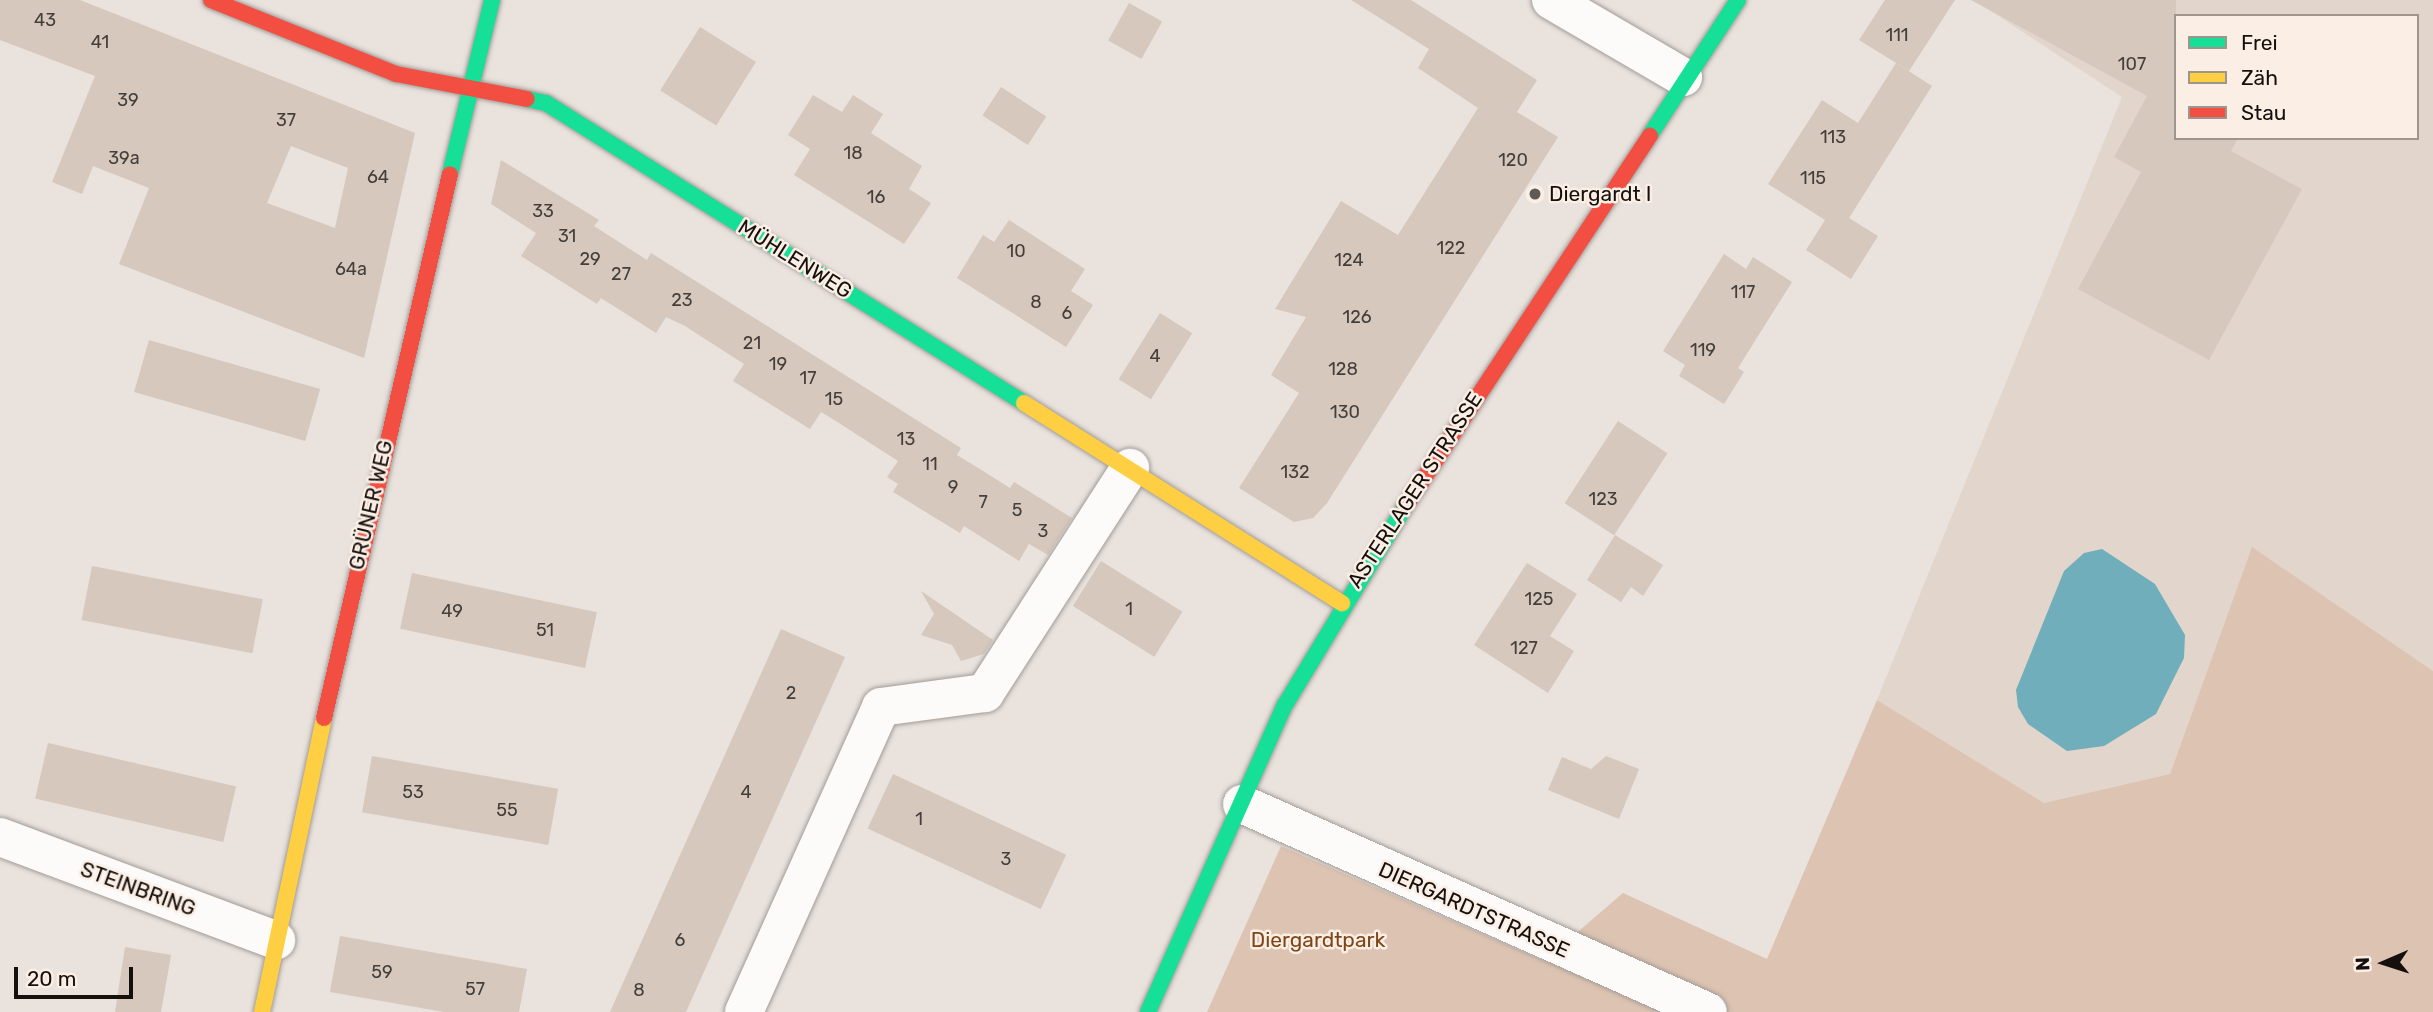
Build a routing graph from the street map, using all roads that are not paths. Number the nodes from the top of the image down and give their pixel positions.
1 (211, 0) edge
2 (492, 0) edge
3 (1551, 0) edge
4 (1738, 0) edge
5 (1683, 77) junction
6 (470, 89) junction
7 (1130, 468) junction
8 (1342, 603) junction
9 (1242, 804) junction
10 (0, 837) edge
11 (276, 940) junction
12 (262, 1012) edge
13 (744, 1012) edge
14 (1148, 1012) edge
15 (1708, 1012) edge

1 - 6 street, MÜHLENWEG
2 - 6 street, GRÜNER WEG
3 - 5 street
4 - 5 street, ASTERLAGER STRASSE
5 - 8 street, ASTERLAGER STRASSE
6 - 7 street, MÜHLENWEG
6 - 11 street, GRÜNER WEG
7 - 8 street, MÜHLENWEG
7 - 13 street
8 - 9 street, ASTERLAGER STRASSE
9 - 14 street, ASTERLAGER STRASSE
9 - 15 street, DIERGARDTSTRASSE
10 - 11 street, STEINBRING
11 - 12 street, GRÜNER WEG

